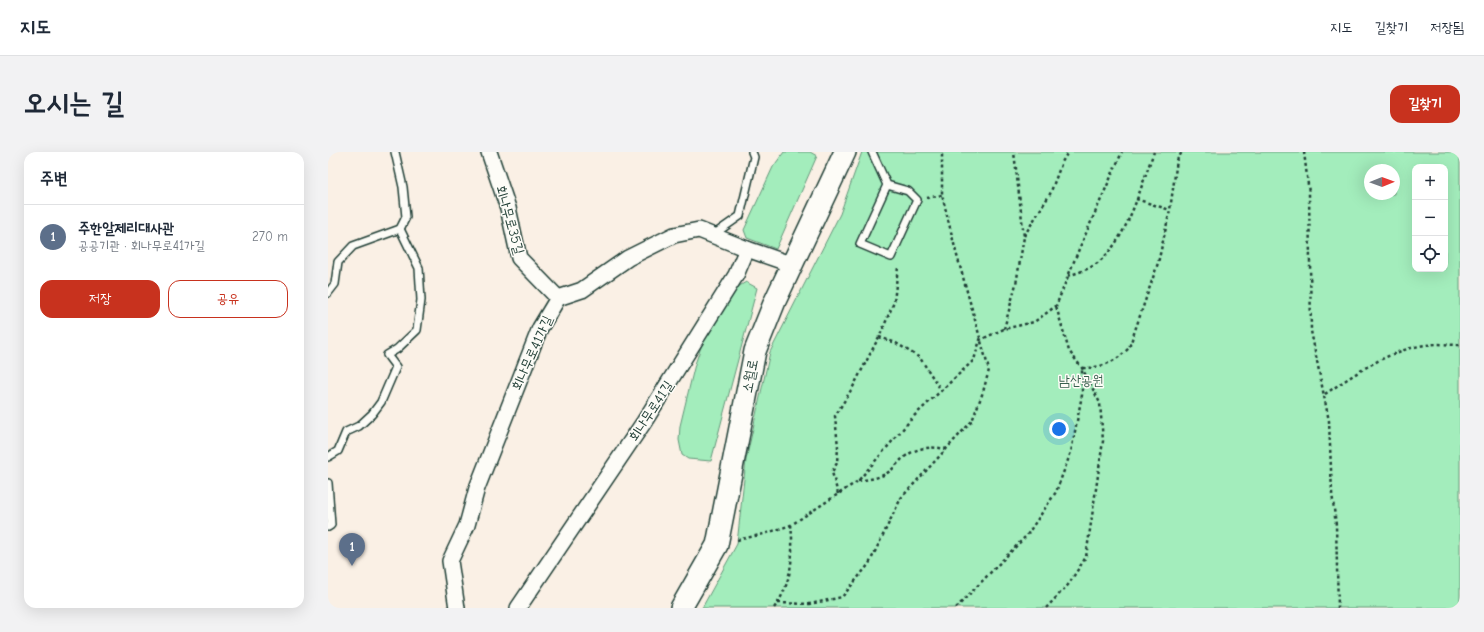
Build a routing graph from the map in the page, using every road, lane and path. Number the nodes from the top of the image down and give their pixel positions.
1 (394, 152) edge
2 (489, 152) edge
3 (752, 152) edge
4 (845, 152) edge
5 (872, 152) edge
6 (942, 152) edge
7 (1014, 152) edge
8 (1068, 152) edge
9 (1122, 152) edge
10 (1154, 152) edge
11 (1182, 152) edge
12 (1304, 152) edge
13 (887, 185) junction
14 (1136, 199) junction
15 (1170, 210) junction
16 (400, 230) junction
17 (713, 235) junction
18 (1024, 237) junction
19 (747, 249) junction
20 (891, 256) junction
21 (793, 265) junction
22 (1068, 277) junction
23 (328, 293) edge
24 (558, 298) junction
25 (1056, 306) junction
26 (1004, 330) junction
27 (879, 337) junction
28 (980, 340) junction
29 (1460, 345) edge
30 (1082, 368) junction
31 (941, 390) junction
32 (1325, 394) junction
33 (947, 449) junction
34 (328, 457) edge
35 (858, 481) junction
36 (328, 483) edge
37 (838, 494) junction
38 (791, 525) junction
39 (328, 527) edge
40 (717, 545) junction
41 (778, 603) junction
42 (457, 608) edge
43 (518, 608) edge
44 (681, 608) edge
45 (774, 608) edge
46 (956, 608) edge
47 (1046, 608) edge
48 (1338, 608) edge

1 - 16 lane
2 - 24 street, 회나무로35길
3 - 17 lane
4 - 21 main road, 소월로
5 - 13 lane
6 - 28 path
7 - 18 path
8 - 18 path
9 - 22 path
10 - 14 path
11 - 15 path
12 - 32 path
13 - 20 lane
13 - 20 lane
14 - 15 path
14 - 22 path
15 - 30 path
16 - 23 lane
16 - 34 lane
17 - 19 street, 회나무로41가길
17 - 24 street, 회나무로41가길
18 - 26 path
19 - 21 street
19 - 43 street, 회나무로41길
20 - 27 path
21 - 40 main road, 소월로
22 - 25 path
24 - 42 street, 회나무로41가길
25 - 26 path
25 - 30 path
26 - 28 path
27 - 31 path
27 - 37 path
28 - 31 path
28 - 33 path
29 - 32 path
30 - 46 path
30 - 47 path
31 - 35 path
32 - 48 path
33 - 35 path
33 - 41 path
35 - 37 path
36 - 39 lane
37 - 38 path
38 - 40 path
38 - 41 path
40 - 44 main road, 소월로
41 - 45 path

